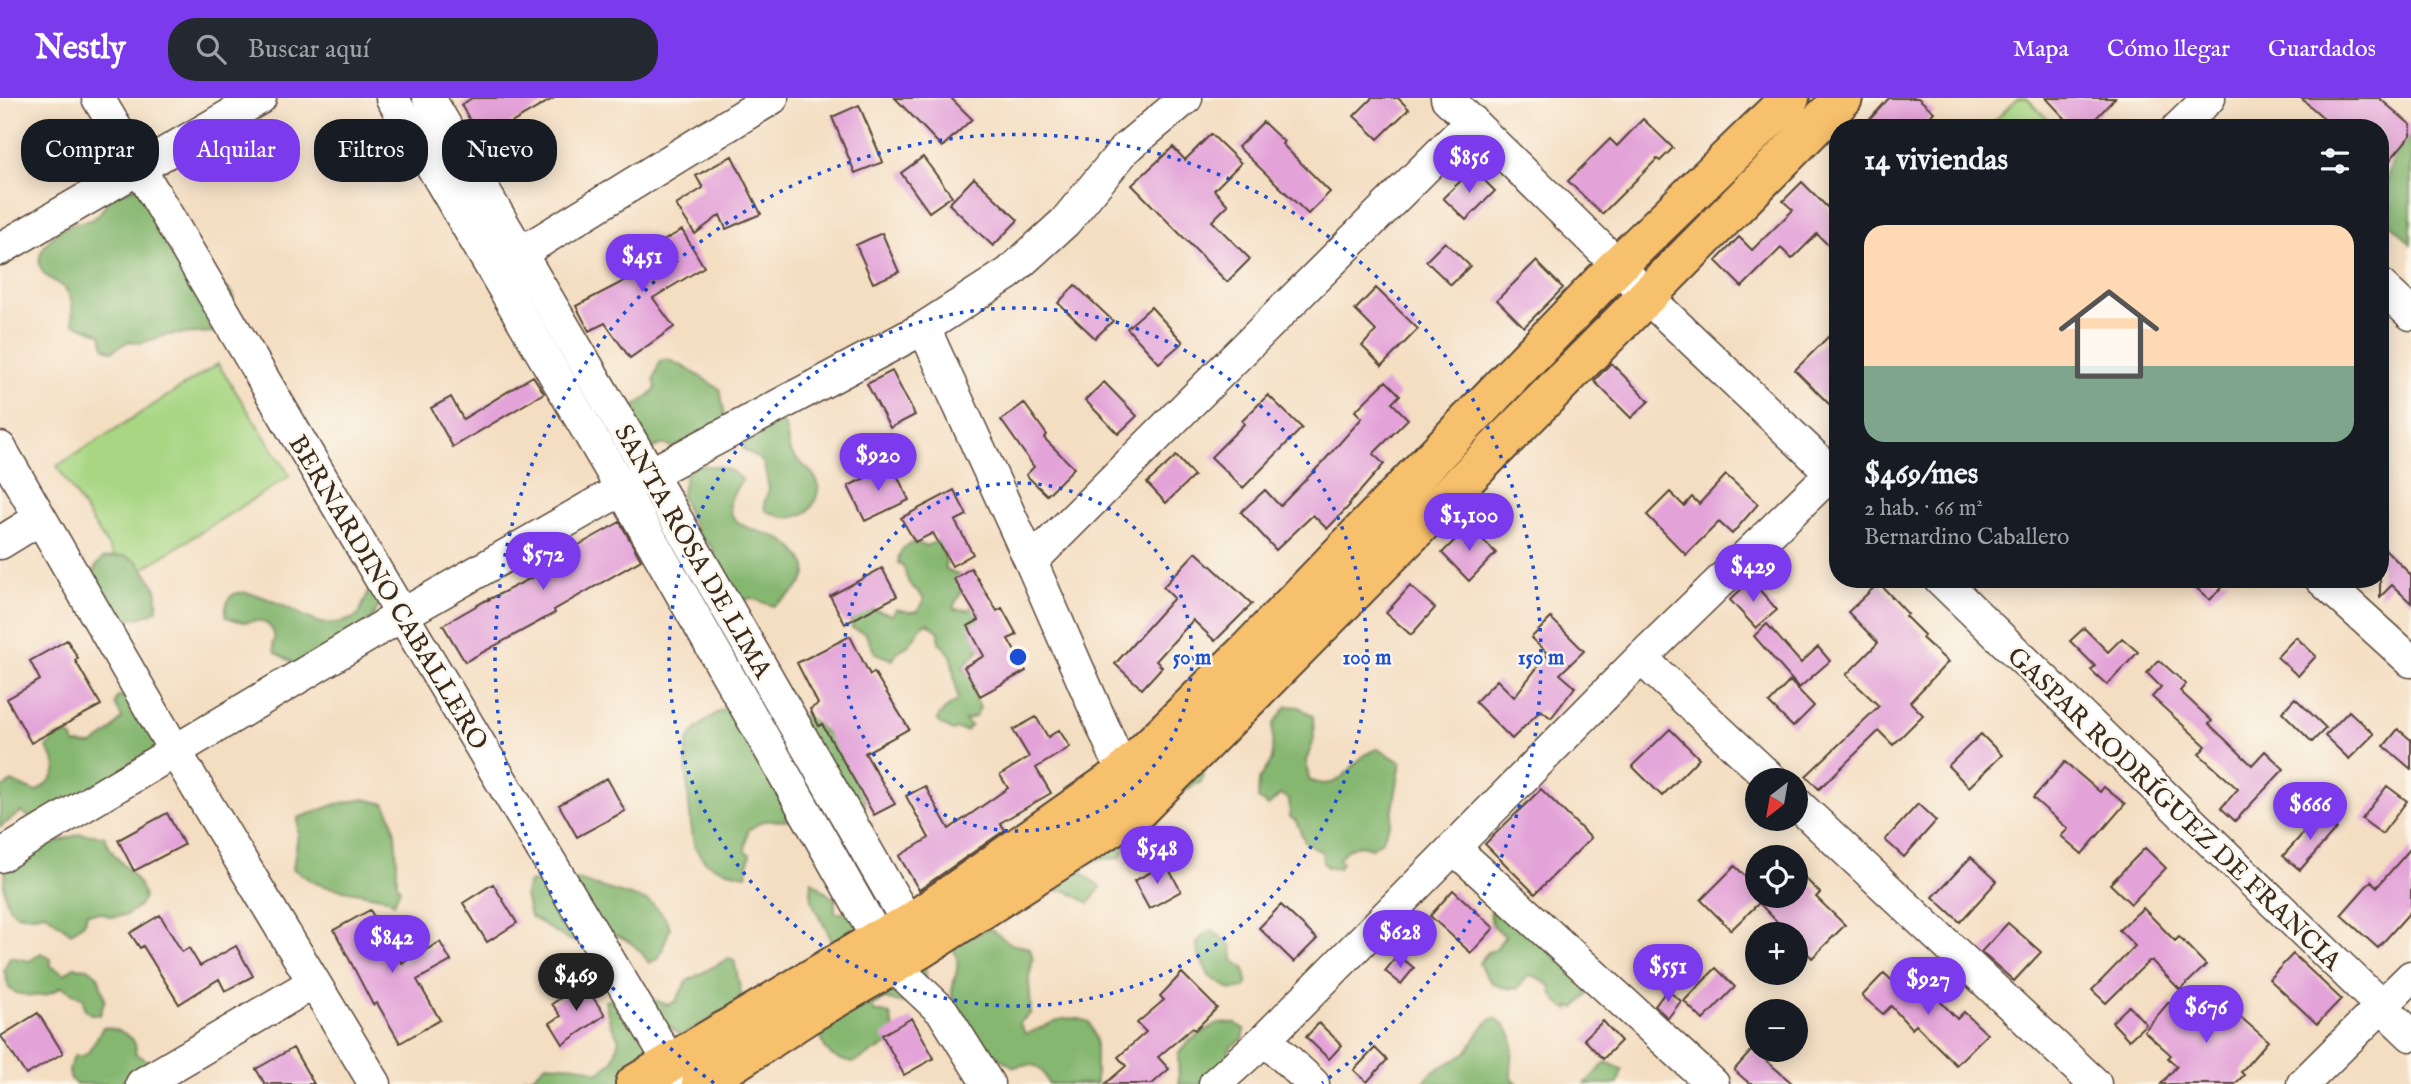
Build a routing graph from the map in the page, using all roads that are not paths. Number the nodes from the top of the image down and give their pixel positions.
1 (98, 98) edge
2 (260, 98) edge
3 (392, 98) edge
4 (429, 98) edge
5 (772, 98) edge
6 (1186, 98) edge
7 (1447, 98) edge
8 (1790, 98) edge
9 (1826, 104) edge
10 (110, 119) edge
11 (1472, 121) junction
12 (159, 156) edge
13 (113, 182) edge
14 (148, 182) edge
15 (0, 248) edge
16 (521, 253) junction
17 (1618, 265) junction
18 (493, 271) junction
19 (2389, 293) edge
20 (1646, 296) junction
21 (2411, 314) edge
22 (924, 328) junction
23 (0, 448) edge
24 (1829, 467) edge
25 (651, 475) junction
26 (1829, 479) edge
27 (622, 489) junction
28 (39, 519) junction
29 (0, 543) edge
30 (1031, 562) junction
31 (1949, 588) edge
32 (2331, 588) edge
33 (402, 615) junction
34 (1641, 658) junction
35 (1261, 661) junction
36 (2411, 661) edge
37 (175, 751) junction
38 (1759, 768) edge
39 (1122, 774) junction
40 (1139, 808) junction
41 (1808, 814) edge
42 (1454, 848) junction
43 (0, 856) edge
44 (900, 944) junction
45 (2411, 977) edge
46 (313, 983) junction
47 (2380, 1007) junction
48 (2411, 1035) edge
49 (1265, 1039) junction
50 (676, 1073) edge
51 (142, 1084) edge
52 (375, 1084) edge
53 (635, 1084) edge
54 (701, 1084) edge
55 (988, 1084) edge
56 (1215, 1084) edge
57 (1313, 1084) edge
58 (1713, 1084) edge
59 (2095, 1084) edge
60 (2304, 1084) edge

1 - 10 street, BERNARDINO CABALLERO
2 - 12 street
3 - 18 street
4 - 16 street, SANTA ROSA DE LIMA
5 - 16 street
6 - 22 street
7 - 11 street
8 - 17 main road
9 - 20 main road
11 - 17 street
11 - 30 street
13 - 15 street
14 - 33 street, BERNARDINO CABALLERO
16 - 18 street
16 - 25 street, SANTA ROSA DE LIMA
17 - 20 street
17 - 35 main road
18 - 27 street
19 - 21 street
20 - 24 street
20 - 35 main road
22 - 25 street
22 - 30 street
23 - 28 street
25 - 27 street
25 - 44 street, SANTA ROSA DE LIMA
26 - 34 street
27 - 33 street
27 - 44 street
28 - 29 street
28 - 37 street
30 - 39 street
31 - 47 street, GASPAR RODRÍGUEZ DE FRANCIA
32 - 36 street
33 - 37 street
33 - 50 street, BERNARDINO CABALLERO
34 - 38 street
34 - 42 street
35 - 39 main road
35 - 40 main road
37 - 43 street
37 - 46 street
39 - 40 street
39 - 44 main road
40 - 44 main road
41 - 59 street
42 - 49 street
42 - 58 street
44 - 50 main road
44 - 54 main road
44 - 55 street
45 - 47 street
46 - 51 street
46 - 52 street
47 - 48 street, GASPAR RODRÍGUEZ DE FRANCIA
47 - 60 street
49 - 56 street
49 - 57 street
50 - 53 main road

